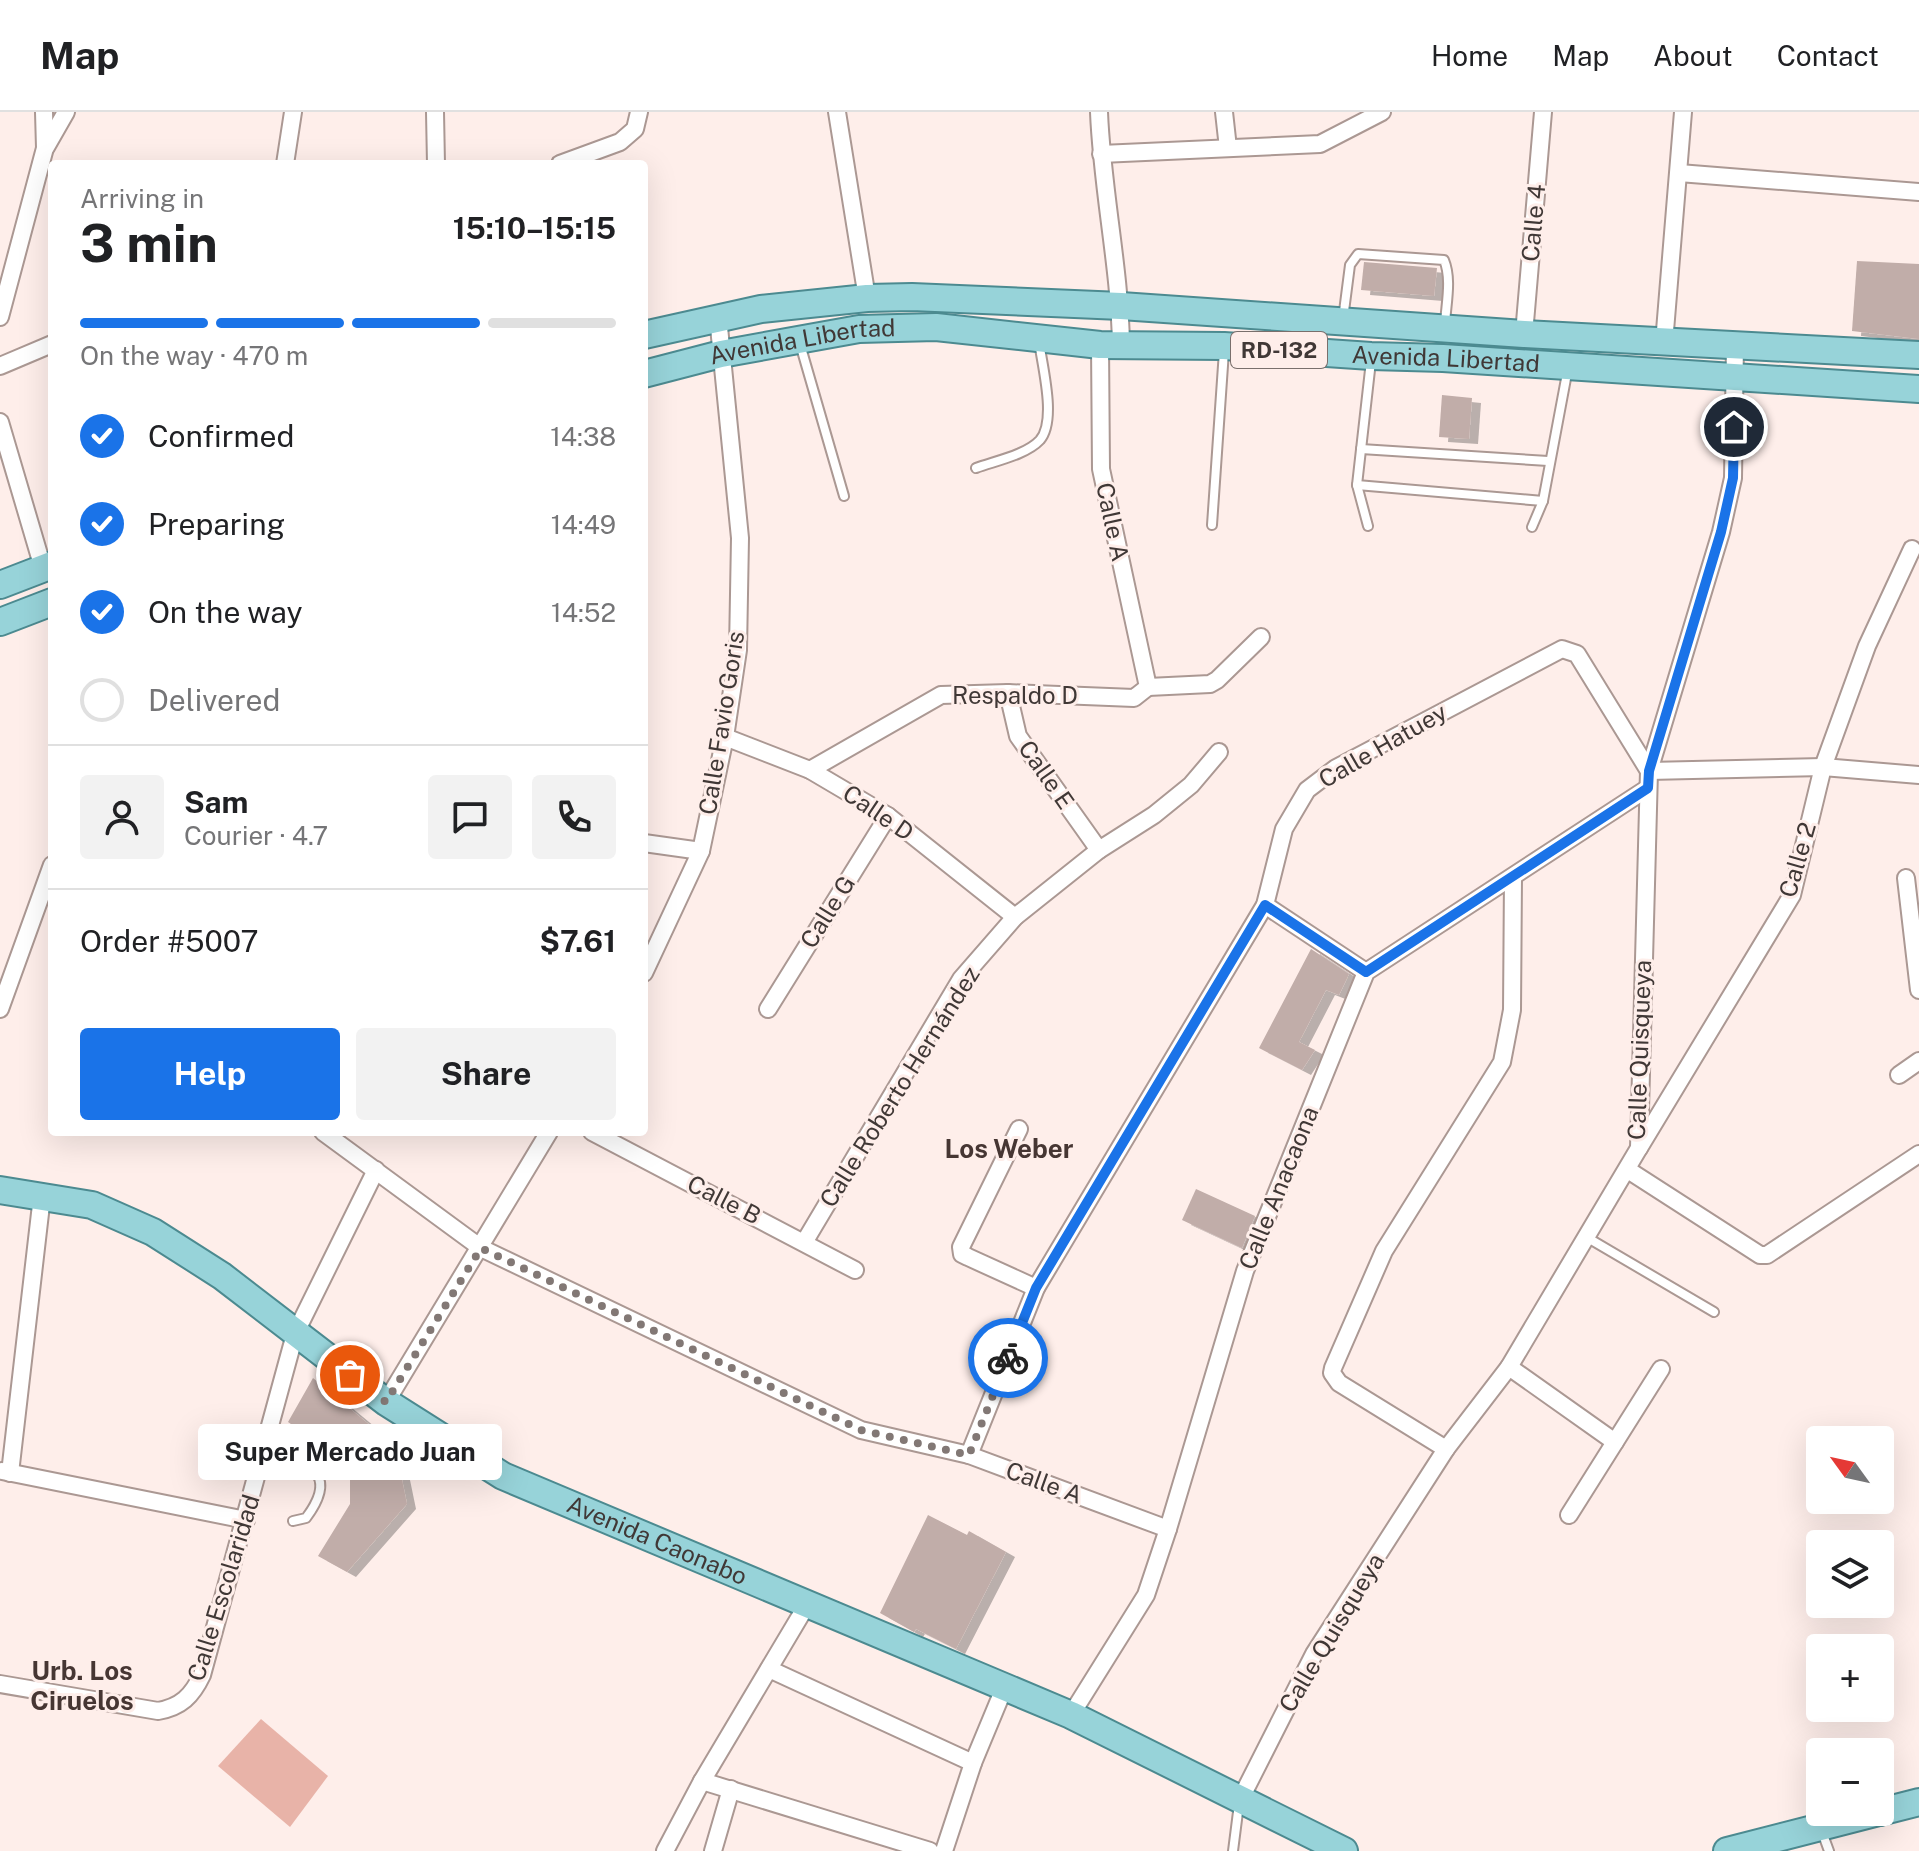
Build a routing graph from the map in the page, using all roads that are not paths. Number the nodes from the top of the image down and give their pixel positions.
1 (44, 112) edge
2 (66, 112) edge
3 (293, 112) edge
4 (435, 112) edge
5 (639, 112) edge
6 (837, 112) edge
7 (1099, 112) edge
8 (1224, 112) edge
9 (1382, 112) edge
10 (1543, 112) edge
11 (1683, 112) edge
12 (45, 148) junction
13 (1228, 148) junction
14 (1101, 154) junction
15 (286, 160) edge
16 (436, 160) edge
17 (571, 160) edge
18 (1679, 173) junction
19 (1919, 192) edge
20 (867, 298) junction
21 (1121, 306) junction
22 (0, 317) edge
23 (718, 317) junction
24 (1342, 322) junction
25 (1444, 329) junction
26 (648, 334) edge
27 (1524, 334) junction
28 (1038, 337) junction
29 (799, 339) junction
30 (1664, 343) junction
31 (1735, 344) junction
32 (48, 346) edge
33 (1110, 346) junction
34 (1224, 346) junction
35 (721, 354) junction
36 (1919, 355) edge
37 (1371, 356) junction
38 (0, 366) edge
39 (1568, 367) junction
40 (648, 373) edge
41 (1735, 377) junction
42 (1919, 389) edge
43 (0, 422) edge
44 (1361, 449) junction
45 (1548, 461) junction
46 (976, 468) dead end
47 (1357, 485) junction
48 (844, 496) dead end
49 (1543, 501) junction
50 (1212, 525) dead end
51 (1368, 526) dead end
52 (1532, 527) dead end
53 (1912, 549) dead end
54 (48, 566) edge
55 (0, 585) edge
56 (48, 604) edge
57 (0, 622) edge
58 (1261, 637) dead end
59 (1145, 690) junction
60 (1008, 693) junction
61 (725, 737) junction
62 (1219, 752) dead end
63 (1823, 767) junction
64 (810, 770) junction
65 (1919, 775) edge
66 (1648, 779) junction
67 (888, 816) junction
68 (648, 844) edge
69 (1099, 850) junction
70 (701, 851) junction
71 (48, 876) edge
72 (1513, 877) junction
73 (1906, 878) dead end
74 (1265, 905) junction
75 (1015, 917) junction
76 (1917, 945) edge
77 (648, 964) edge
78 (1366, 972) junction
79 (1919, 990) edge
80 (0, 1009) edge
81 (768, 1009) dead end
82 (1919, 1061) edge
83 (1899, 1075) dead end
84 (1019, 1129) dead end
85 (329, 1136) edge
86 (547, 1136) edge
87 (600, 1136) edge
88 (1639, 1148) junction
89 (1919, 1154) edge
90 (376, 1170) junction
91 (1628, 1170) junction
92 (0, 1190) edge
93 (42, 1196) junction
94 (1588, 1238) junction
95 (805, 1241) junction
96 (481, 1248) junction
97 (855, 1270) dead end
98 (1036, 1288) junction
99 (1714, 1312) dead end
100 (295, 1334) junction
101 (1509, 1367) junction
102 (1661, 1369) dead end
103 (386, 1402) junction
104 (1615, 1442) junction
105 (266, 1444) junction
106 (1446, 1449) junction
107 (969, 1455) junction
108 (5, 1472) edge
109 (1569, 1515) dead end
110 (246, 1520) junction
111 (293, 1521) dead end
112 (1168, 1529) junction
113 (808, 1603) junction
114 (769, 1669) junction
115 (0, 1684) edge
116 (1005, 1686) junction
117 (1071, 1715) junction
118 (973, 1763) junction
119 (702, 1781) junction
120 (731, 1789) junction
121 (1240, 1800) junction
122 (1919, 1802) edge
123 (1894, 1808) edge
124 (1851, 1826) edge
125 (1825, 1839) edge
126 (1316, 1844) edge
127 (665, 1851) edge
128 (713, 1851) edge
129 (930, 1851) edge
130 (944, 1851) edge
131 (1233, 1851) edge
132 (1344, 1851) edge
133 (1727, 1851) edge

1 - 12 street
2 - 12 street
3 - 15 street
4 - 16 street
5 - 17 street
6 - 20 street
7 - 14 street, Calle A
8 - 13 street
9 - 13 street
10 - 27 street, Calle 4
11 - 18 street
12 - 22 street
13 - 14 street
14 - 21 street, Calle A
18 - 19 street
18 - 30 street
20 - 21 main road, Avenida Libertad / RD-132
20 - 23 main road, Avenida Libertad / RD-132
21 - 24 main road, Avenida Libertad / RD-132
21 - 33 street, Calle A
23 - 26 main road, Avenida Libertad / RD-132
23 - 35 street, Calle Favio Goris
24 - 25 main road, Avenida Libertad / RD-132
24 - 25 lane
25 - 27 main road, Avenida Libertad / RD-132
27 - 30 main road, Avenida Libertad / RD-132
28 - 29 main road, Avenida Libertad / RD-132
28 - 33 main road, Avenida Libertad / RD-132
28 - 46 lane
29 - 35 main road, Avenida Libertad / RD-132
29 - 48 lane
30 - 31 main road, Avenida Libertad / RD-132
31 - 36 main road, Avenida Libertad / RD-132
31 - 41 street, Calle Quisqueya
32 - 38 street
33 - 34 main road, Avenida Libertad / RD-132
33 - 59 street, Calle A
34 - 37 main road, Avenida Libertad / RD-132
34 - 50 lane
35 - 40 main road, Avenida Libertad / RD-132
35 - 61 street, Calle Favio Goris
37 - 39 main road, Avenida Libertad / RD-132
37 - 44 lane
39 - 41 main road, Avenida Libertad / RD-132
39 - 45 lane
41 - 42 main road, Avenida Libertad / RD-132
41 - 66 street, Calle Quisqueya
43 - 54 street
44 - 45 lane
44 - 47 lane
45 - 49 lane
47 - 49 lane
47 - 51 lane
49 - 52 lane
53 - 63 street, Calle 2
54 - 55 main road
56 - 57 main road
58 - 59 street, Respaldo D
59 - 60 street, Respaldo D
60 - 64 street, Respaldo D
60 - 69 street, Calle E
61 - 64 street, Calle D
61 - 70 street, Calle Favio Goris
62 - 69 street, Calle Roberto Hernández
63 - 65 street
63 - 66 street
63 - 88 street, Calle 2
64 - 67 street, Calle D
66 - 72 street
66 - 74 street, Calle Hatuey
66 - 88 street, Calle Quisqueya
67 - 75 street, Calle D
67 - 81 street, Calle G
68 - 70 street
69 - 75 street, Calle Roberto Hernández
70 - 77 street, Calle Favio Goris
71 - 80 street
72 - 78 street
72 - 106 street
73 - 76 street
74 - 78 street
74 - 98 street, Calle Hatuey
75 - 95 street, Calle Roberto Hernández
76 - 79 street
78 - 112 street, Calle Anacaona
82 - 83 street
84 - 98 street
85 - 90 street, Calle A
86 - 96 street
87 - 95 street, Calle B
88 - 91 street, Calle Quisqueya
89 - 91 street
90 - 96 street, Calle A
90 - 100 street, Calle Escolaridad
91 - 94 street, Calle Quisqueya
92 - 93 main road, Avenida Caonabo
93 - 100 main road, Avenida Caonabo
93 - 108 street
94 - 99 lane
94 - 101 street, Calle Quisqueya
95 - 97 street, Calle B
96 - 103 street
96 - 107 street, Calle A
98 - 107 street, Calle Hatuey
100 - 103 main road, Avenida Caonabo
100 - 105 street, Calle Escolaridad
101 - 104 street
101 - 106 street, Calle Quisqueya
102 - 104 street
103 - 113 main road, Avenida Caonabo
104 - 109 street
105 - 110 street, Calle Escolaridad
105 - 111 lane
106 - 121 street, Calle Quisqueya
107 - 112 street, Calle A
108 - 110 street
110 - 115 street, Calle Escolaridad
112 - 117 street, Calle Anacaona
113 - 114 street
113 - 116 main road, Avenida Caonabo
114 - 118 street
114 - 119 street
116 - 117 main road, Avenida Caonabo
116 - 118 street
117 - 121 main road, Avenida Caonabo
118 - 130 street
119 - 120 street
119 - 127 street
120 - 128 street
120 - 129 street
121 - 126 main road, Avenida Caonabo
121 - 131 lane
122 - 123 main road
124 - 125 main road
125 - 133 main road
126 - 132 main road, Avenida Caonabo

